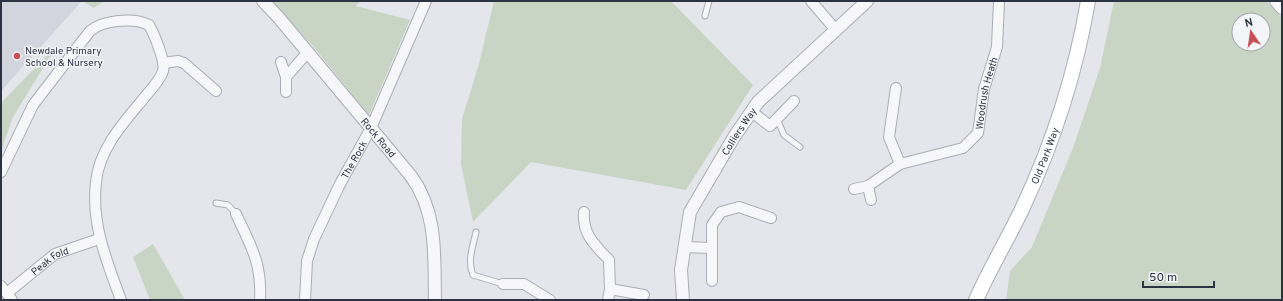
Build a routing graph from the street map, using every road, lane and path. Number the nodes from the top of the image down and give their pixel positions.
1 (263, 1) edge
2 (426, 1) edge
3 (709, 1) edge
4 (811, 1) edge
5 (867, 1) edge
6 (999, 1) edge
7 (1088, 1) edge
8 (1276, 1) edge
9 (1282, 8) edge
10 (705, 16) dead end
11 (835, 29) junction
12 (308, 52) junction
13 (163, 62) junction
14 (280, 62) dead end
15 (286, 77) junction
16 (896, 88) dead end
17 (216, 91) dead end
18 (286, 92) dead end
19 (794, 100) dead end
20 (752, 112) junction
21 (777, 119) junction
22 (371, 128) junction
23 (800, 147) dead end
24 (900, 164) junction
25 (1, 172) edge
26 (868, 186) junction
27 (854, 189) dead end
28 (871, 200) dead end
29 (216, 203) dead end
30 (584, 212) dead end
31 (236, 214) joint
32 (771, 218) dead end
33 (476, 232) dead end
34 (99, 239) junction
35 (684, 247) junction
36 (712, 248) junction
37 (712, 280) dead end
38 (502, 284) joint
39 (610, 290) junction
40 (7, 293) edge
41 (644, 295) dead end
42 (121, 300) edge
43 (260, 300) edge
44 (305, 300) edge
45 (435, 300) edge
46 (550, 300) edge
47 (608, 300) edge
48 (683, 300) edge
49 (976, 300) edge

1 - 12 street, Rock Road
2 - 22 street, The Rock
3 - 10 lane
4 - 11 street
5 - 11 street, Colliers Way
6 - 24 street, Woodrush Heath
7 - 49 main road, Old Park Way
8 - 9 street
11 - 20 street, Colliers Way
12 - 15 street
12 - 22 street, Rock Road
13 - 17 street
13 - 25 street
13 - 34 street
14 - 15 street
15 - 18 street
16 - 24 street
19 - 21 street
20 - 21 street
20 - 35 street, Colliers Way
21 - 23 lane
22 - 44 street, The Rock
22 - 45 street, Rock Road
24 - 26 street, Woodrush Heath
26 - 27 street, Woodrush Heath
26 - 28 street
29 - 31 lane
30 - 39 street
31 - 43 street
32 - 36 street
33 - 38 lane
34 - 40 street, Peak Fold
34 - 42 street
35 - 36 street
35 - 48 street, Colliers Way
36 - 37 street
38 - 46 street
39 - 41 street
39 - 47 street

